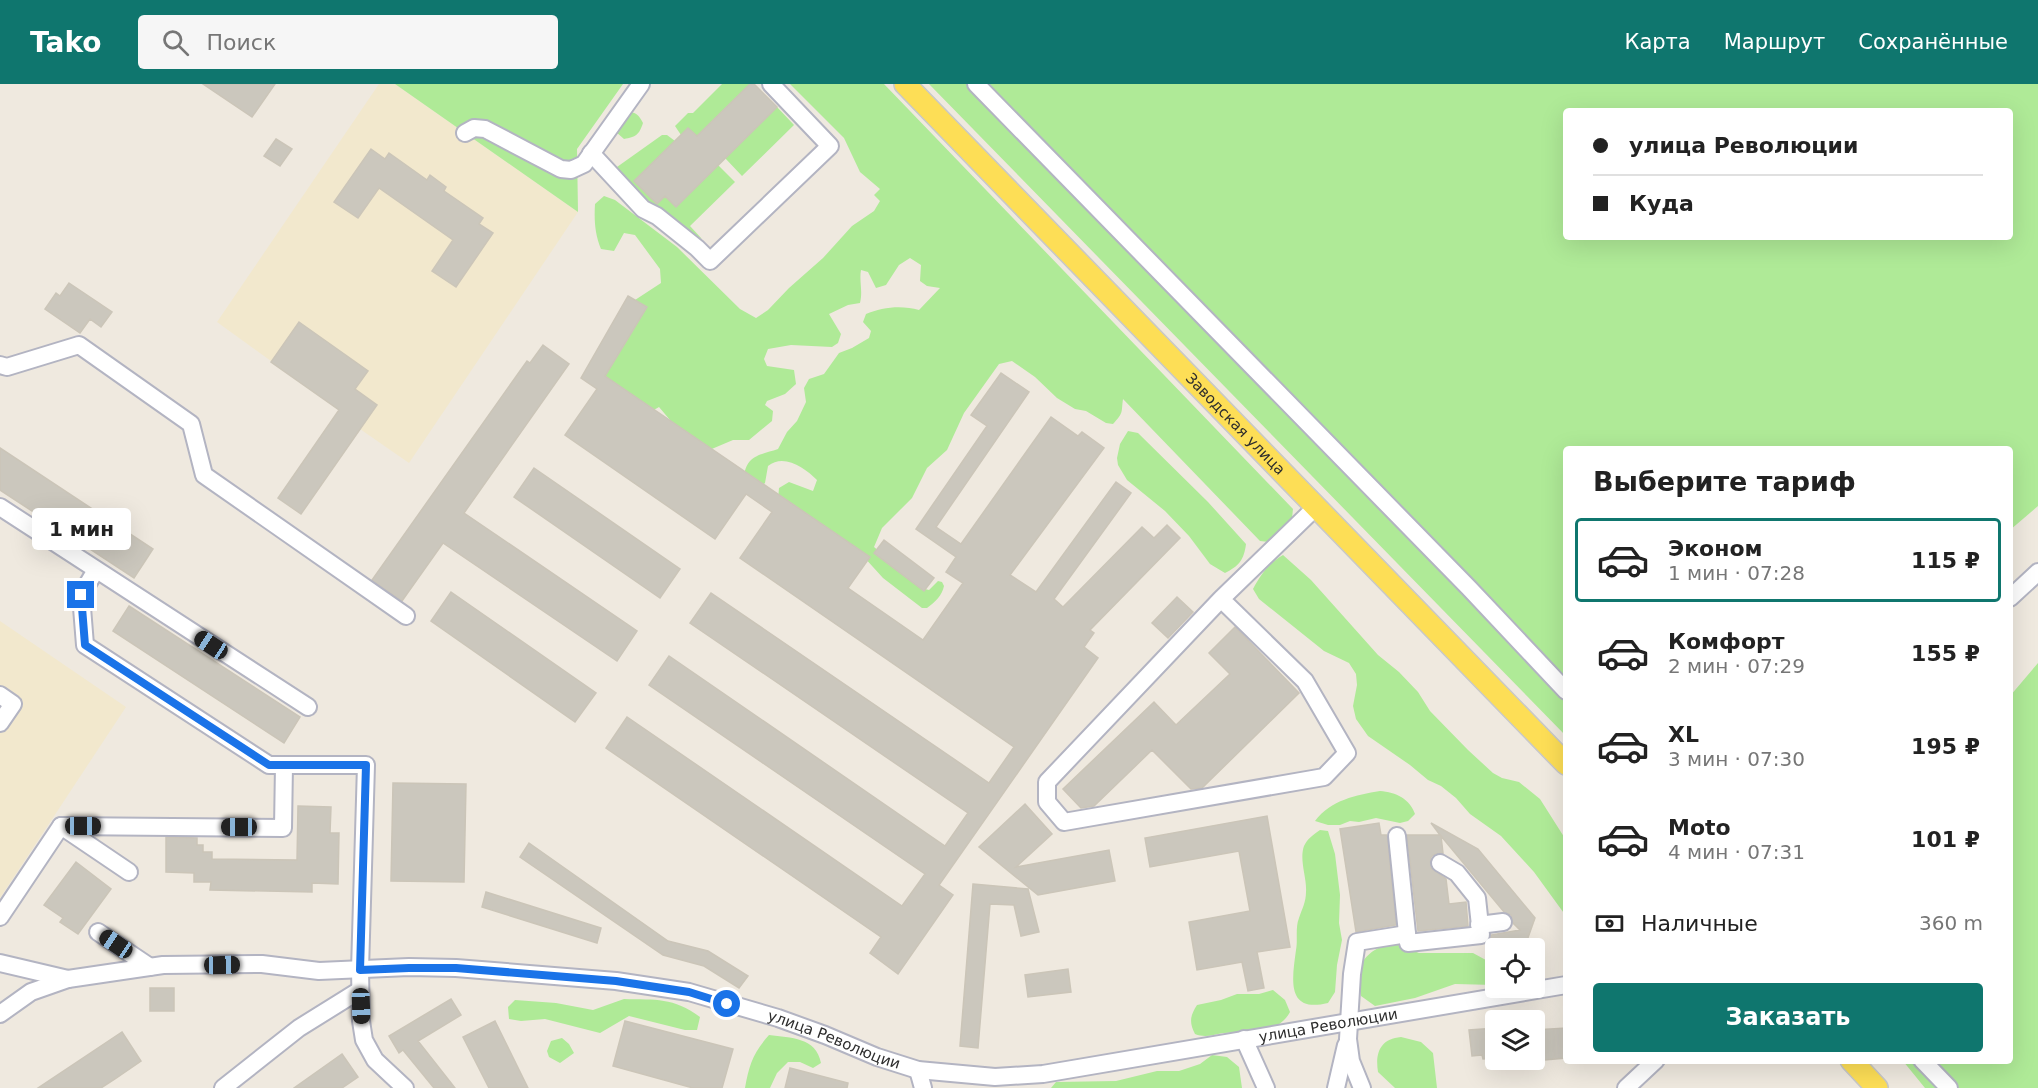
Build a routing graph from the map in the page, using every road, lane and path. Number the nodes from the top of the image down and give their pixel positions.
1 (641, 84) edge
2 (771, 84) edge
3 (905, 84) edge
4 (976, 84) edge
5 (465, 133) dead end
6 (591, 153) junction
7 (0, 365) edge
8 (0, 507) edge
9 (1316, 507) junction
10 (96, 570) junction
11 (2038, 572) edge
12 (2013, 595) edge
13 (1221, 599) junction
14 (406, 616) dead end
15 (1563, 688) edge
16 (0, 695) edge
17 (308, 707) dead end
18 (0, 723) edge
19 (1563, 761) edge
20 (284, 765) junction
21 (61, 826) junction
22 (1396, 836) dead end
23 (1440, 863) dead end
24 (129, 872) dead end
25 (0, 917) edge
26 (1503, 922) dead end
27 (1479, 925) junction
28 (98, 932) dead end
29 (1407, 934) junction
30 (0, 963) edge
31 (150, 967) junction
32 (360, 970) junction
33 (68, 979) junction
34 (1563, 986) edge
35 (360, 990) junction
36 (0, 1014) edge
37 (1349, 1022) junction
38 (1244, 1039) junction
39 (1346, 1060) junction
40 (1652, 1064) edge
41 (1855, 1064) edge
42 (1926, 1064) edge
43 (918, 1070) junction
44 (993, 1083) edge
45 (224, 1088) edge
46 (405, 1088) edge
47 (923, 1088) edge
48 (1266, 1088) edge
49 (1336, 1088) edge
50 (1346, 1088) edge
51 (1362, 1088) edge
52 (1375, 1088) edge
53 (1626, 1088) edge
54 (1877, 1088) edge
55 (1949, 1088) edge

1 - 6 street
2 - 6 street
3 - 9 main road, Заводская улица
4 - 15 street
5 - 6 street
7 - 14 street
8 - 10 street
9 - 13 street
9 - 19 main road, Заводская улица
10 - 17 street
10 - 20 street
11 - 12 street
13 - 13 street
16 - 18 street
20 - 21 street
20 - 32 street
21 - 24 street
21 - 25 street
22 - 29 street
23 - 27 street
26 - 27 street
27 - 29 street
28 - 31 street
29 - 37 street
30 - 33 street
31 - 32 street, улица Революции
31 - 33 street, улица Революции
32 - 35 street
32 - 43 street, улица Революции
33 - 36 street, улица Революции
34 - 37 street, улица Революции
35 - 45 street
35 - 46 street
37 - 38 street, улица Революции
37 - 39 street
38 - 44 street, улица Революции
38 - 48 street
39 - 49 street
39 - 50 street
39 - 51 street
39 - 52 street
40 - 53 street
41 - 54 main road
42 - 55 street
43 - 44 street, улица Революции
43 - 47 street

